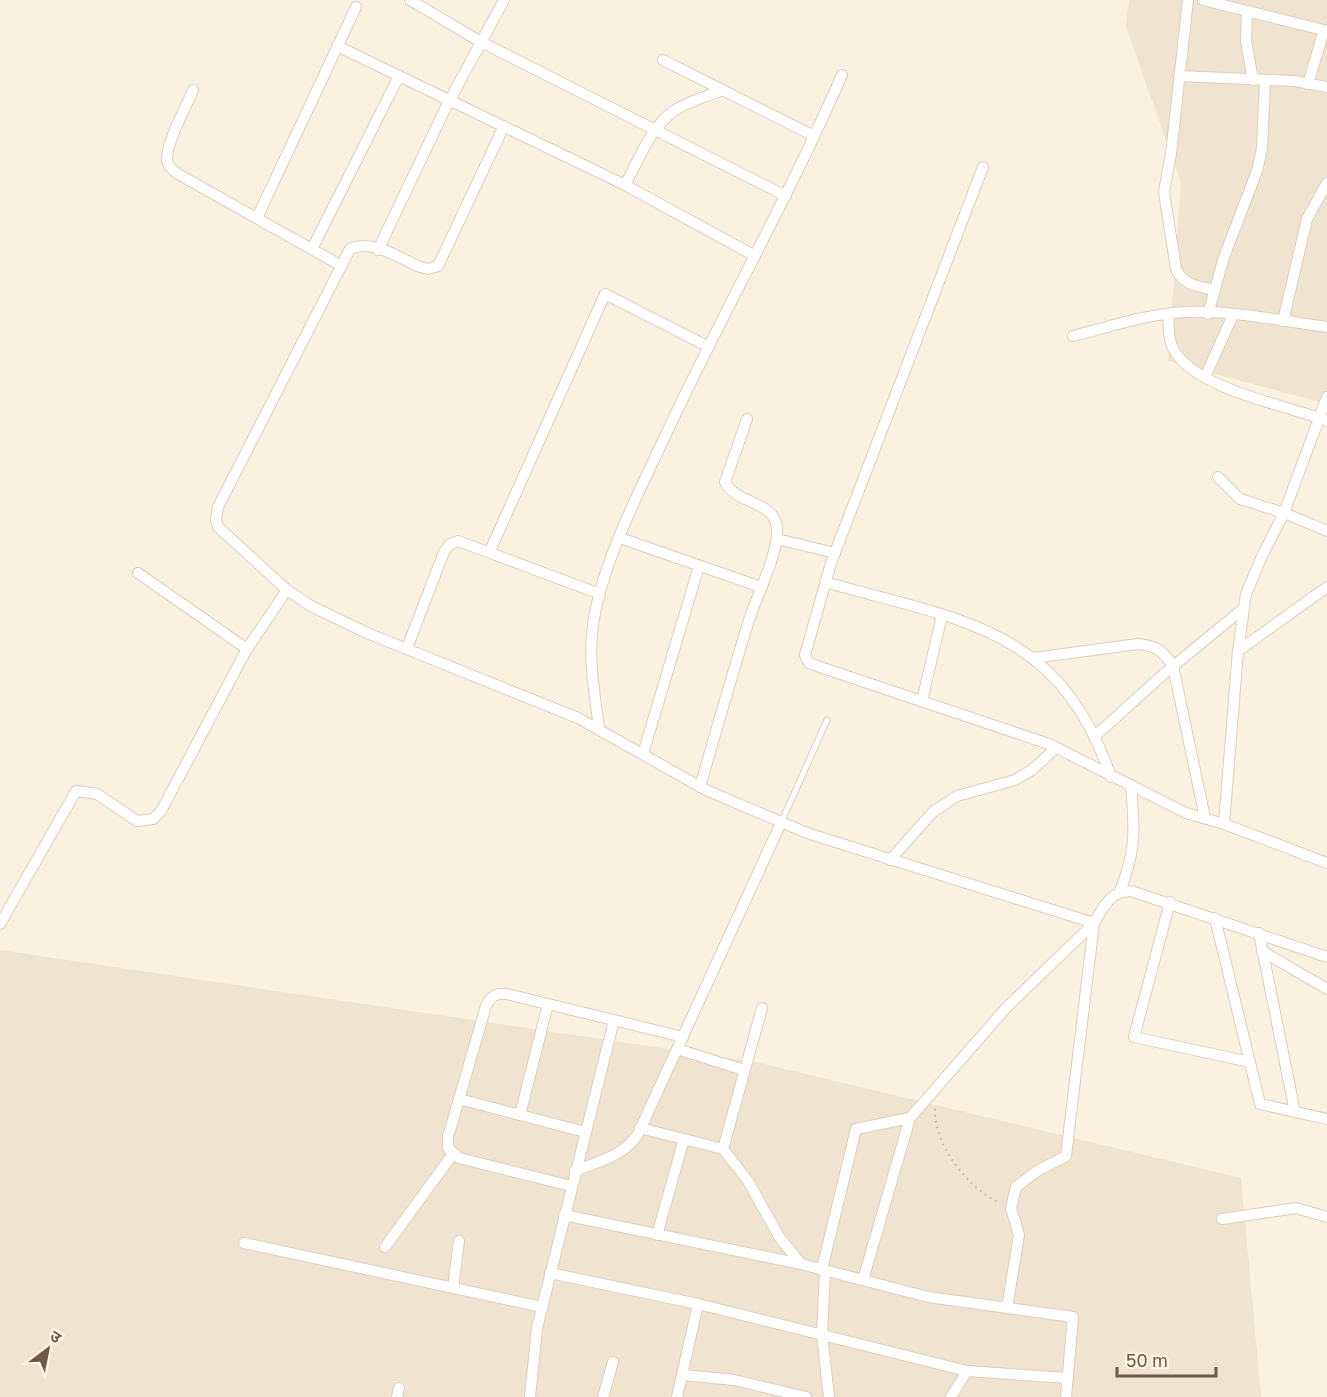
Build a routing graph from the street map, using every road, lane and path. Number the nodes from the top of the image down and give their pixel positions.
1 (410, 0) edge
2 (504, 0) edge
3 (1188, 0) edge
4 (1203, 0) edge
5 (356, 7) dead end
6 (1247, 11) junction
7 (1325, 30) edge
8 (480, 42) junction
9 (337, 46) junction
10 (663, 60) dead end
11 (842, 75) dead end
12 (399, 76) junction
13 (1179, 76) junction
14 (1253, 80) junction
15 (1265, 81) junction
16 (1308, 84) junction
17 (1327, 87) edge
18 (193, 90) dead end
19 (723, 90) junction
20 (450, 100) junction
21 (504, 126) junction
22 (655, 130) junction
23 (814, 136) junction
24 (983, 167) dead end
25 (1327, 183) edge
26 (625, 185) junction
27 (1323, 194) edge
28 (786, 196) junction
29 (257, 218) junction
30 (312, 249) junction
31 (378, 250) junction
32 (755, 256) junction
33 (340, 265) junction
34 (1215, 290) junction
35 (1168, 314) junction
36 (1208, 314) junction
37 (1233, 315) junction
38 (1283, 321) junction
39 (1327, 327) edge
40 (1073, 336) dead end
41 (707, 346) junction
42 (1204, 377) junction
43 (1327, 397) edge
44 (747, 419) dead end
45 (1323, 420) edge
46 (1218, 477) dead end
47 (1284, 513) junction
48 (1327, 531) edge
49 (620, 538) junction
50 (777, 539) junction
51 (490, 551) junction
52 (835, 553) junction
53 (699, 566) junction
54 (138, 573) dead end
55 (825, 582) junction
56 (760, 587) junction
57 (1327, 587) edge
58 (287, 590) junction
59 (600, 594) junction
60 (1244, 608) junction
61 (942, 615) junction
62 (407, 648) junction
63 (247, 649) junction
64 (1238, 651) junction
65 (1033, 657) junction
66 (1173, 666) junction
67 (922, 701) junction
68 (827, 720) dead end
69 (599, 729) junction
70 (1094, 737) junction
71 (1056, 748) junction
72 (643, 754) junction
73 (1111, 777) junction
74 (700, 787) junction
75 (1131, 787) junction
76 (1205, 818) junction
77 (781, 823) junction
78 (1224, 824) junction
79 (890, 860) junction
80 (1327, 863) edge
81 (1120, 891) junction
82 (1170, 902) junction
83 (1215, 918) junction
84 (1094, 923) junction
85 (0, 924) edge
86 (1259, 933) junction
87 (1262, 951) junction
88 (1327, 957) edge
89 (1327, 989) edge
90 (548, 1004) junction
91 (762, 1008) dead end
92 (614, 1020) junction
93 (683, 1037) junction
94 (677, 1049) junction
95 (1250, 1062) junction
96 (744, 1070) junction
97 (935, 1091) junction
98 (459, 1099) junction
99 (1294, 1112) junction
100 (520, 1115) junction
101 (910, 1119) junction
102 (1327, 1119) edge
103 (640, 1128) junction
104 (585, 1132) junction
105 (684, 1139) junction
106 (723, 1149) junction
107 (453, 1155) junction
108 (575, 1171) junction
109 (571, 1186) junction
110 (1011, 1208) junction
111 (564, 1215) junction
112 (1327, 1217) edge
113 (1222, 1219) dead end
114 (657, 1235) junction
115 (459, 1241) dead end
116 (244, 1243) dead end
117 (385, 1247) dead end
118 (801, 1264) junction
119 (823, 1270) junction
120 (550, 1274) junction
121 (863, 1280) junction
122 (453, 1288) junction
123 (698, 1304) junction
124 (542, 1307) junction
125 (1007, 1308) junction
126 (822, 1335) junction
127 (613, 1362) dead end
128 (967, 1371) junction
129 (684, 1375) junction
130 (1068, 1378) junction
131 (530, 1397) edge
132 (603, 1397) edge
133 (677, 1397) edge
134 (806, 1397) edge
135 (829, 1397) edge
136 (951, 1397) edge
137 (1066, 1397) edge

1 - 8 street
2 - 8 street
3 - 13 street
4 - 6 street
5 - 9 street
6 - 7 street
6 - 14 street
7 - 16 street
8 - 20 street
8 - 22 street
9 - 12 street
9 - 29 street
10 - 19 street
11 - 23 street
12 - 20 street
12 - 30 street
13 - 14 street
13 - 34 street
14 - 15 street
15 - 16 street
15 - 34 street
16 - 17 street
18 - 29 street
19 - 22 street
19 - 23 street
20 - 21 street
20 - 31 street
21 - 26 street
21 - 31 street
22 - 26 street
22 - 28 street
23 - 28 street
24 - 52 street
25 - 27 street
26 - 32 street
27 - 38 street
28 - 32 street
29 - 30 street
30 - 33 street
31 - 33 street
32 - 41 street
33 - 58 street
34 - 36 street
35 - 36 street
35 - 40 street
35 - 42 street
36 - 37 street
37 - 38 street
37 - 42 street
38 - 39 street
41 - 49 street
41 - 51 street
42 - 45 street
43 - 45 street
44 - 50 street
45 - 47 street
46 - 47 street
47 - 48 street
47 - 60 street
49 - 53 street
49 - 59 street
50 - 52 street
50 - 56 street
51 - 59 street
51 - 62 street
52 - 55 street
53 - 56 street
53 - 72 street
54 - 63 street
55 - 61 street
55 - 67 street
56 - 74 street
57 - 64 street
58 - 62 street
58 - 63 street
59 - 69 street
60 - 64 street
60 - 66 street
61 - 65 street
61 - 67 street
62 - 69 street
63 - 85 street
64 - 78 street
65 - 66 street
65 - 70 street
66 - 70 street
66 - 76 street
67 - 71 street
68 - 77 lane
69 - 72 street
70 - 73 street
71 - 73 street
71 - 79 street
72 - 74 street
73 - 75 street
74 - 77 street
75 - 76 street
75 - 81 street
76 - 78 street
77 - 79 street
77 - 93 street
78 - 80 street
79 - 84 street
81 - 82 street
81 - 84 street
82 - 83 street
82 - 95 street
83 - 86 street
83 - 95 street
84 - 97 street
84 - 110 street
86 - 87 street
86 - 88 street
87 - 89 street
87 - 99 street
90 - 92 street
90 - 98 street
90 - 100 street
91 - 96 street
92 - 93 street
92 - 104 street
93 - 94 street
94 - 96 street
94 - 103 street
95 - 99 street
96 - 106 street
97 - 101 street
97 - 110 path
98 - 100 street
98 - 107 street
99 - 102 street
100 - 104 street
101 - 119 street
101 - 121 street
103 - 105 street
103 - 108 street
104 - 108 street
105 - 106 street
105 - 114 street
106 - 118 street
107 - 109 street
107 - 117 street
108 - 109 street
109 - 111 street
110 - 125 street
111 - 114 street
111 - 120 street
112 - 113 street
114 - 118 street
115 - 122 street
116 - 122 street
118 - 119 street
119 - 121 street
119 - 126 street
120 - 123 street
120 - 124 street
121 - 125 street
122 - 124 street
123 - 126 street
123 - 129 street
124 - 131 street
125 - 130 street
126 - 128 street
126 - 135 street
127 - 132 street
128 - 130 street
128 - 136 street
129 - 133 street
129 - 134 street
130 - 137 street

